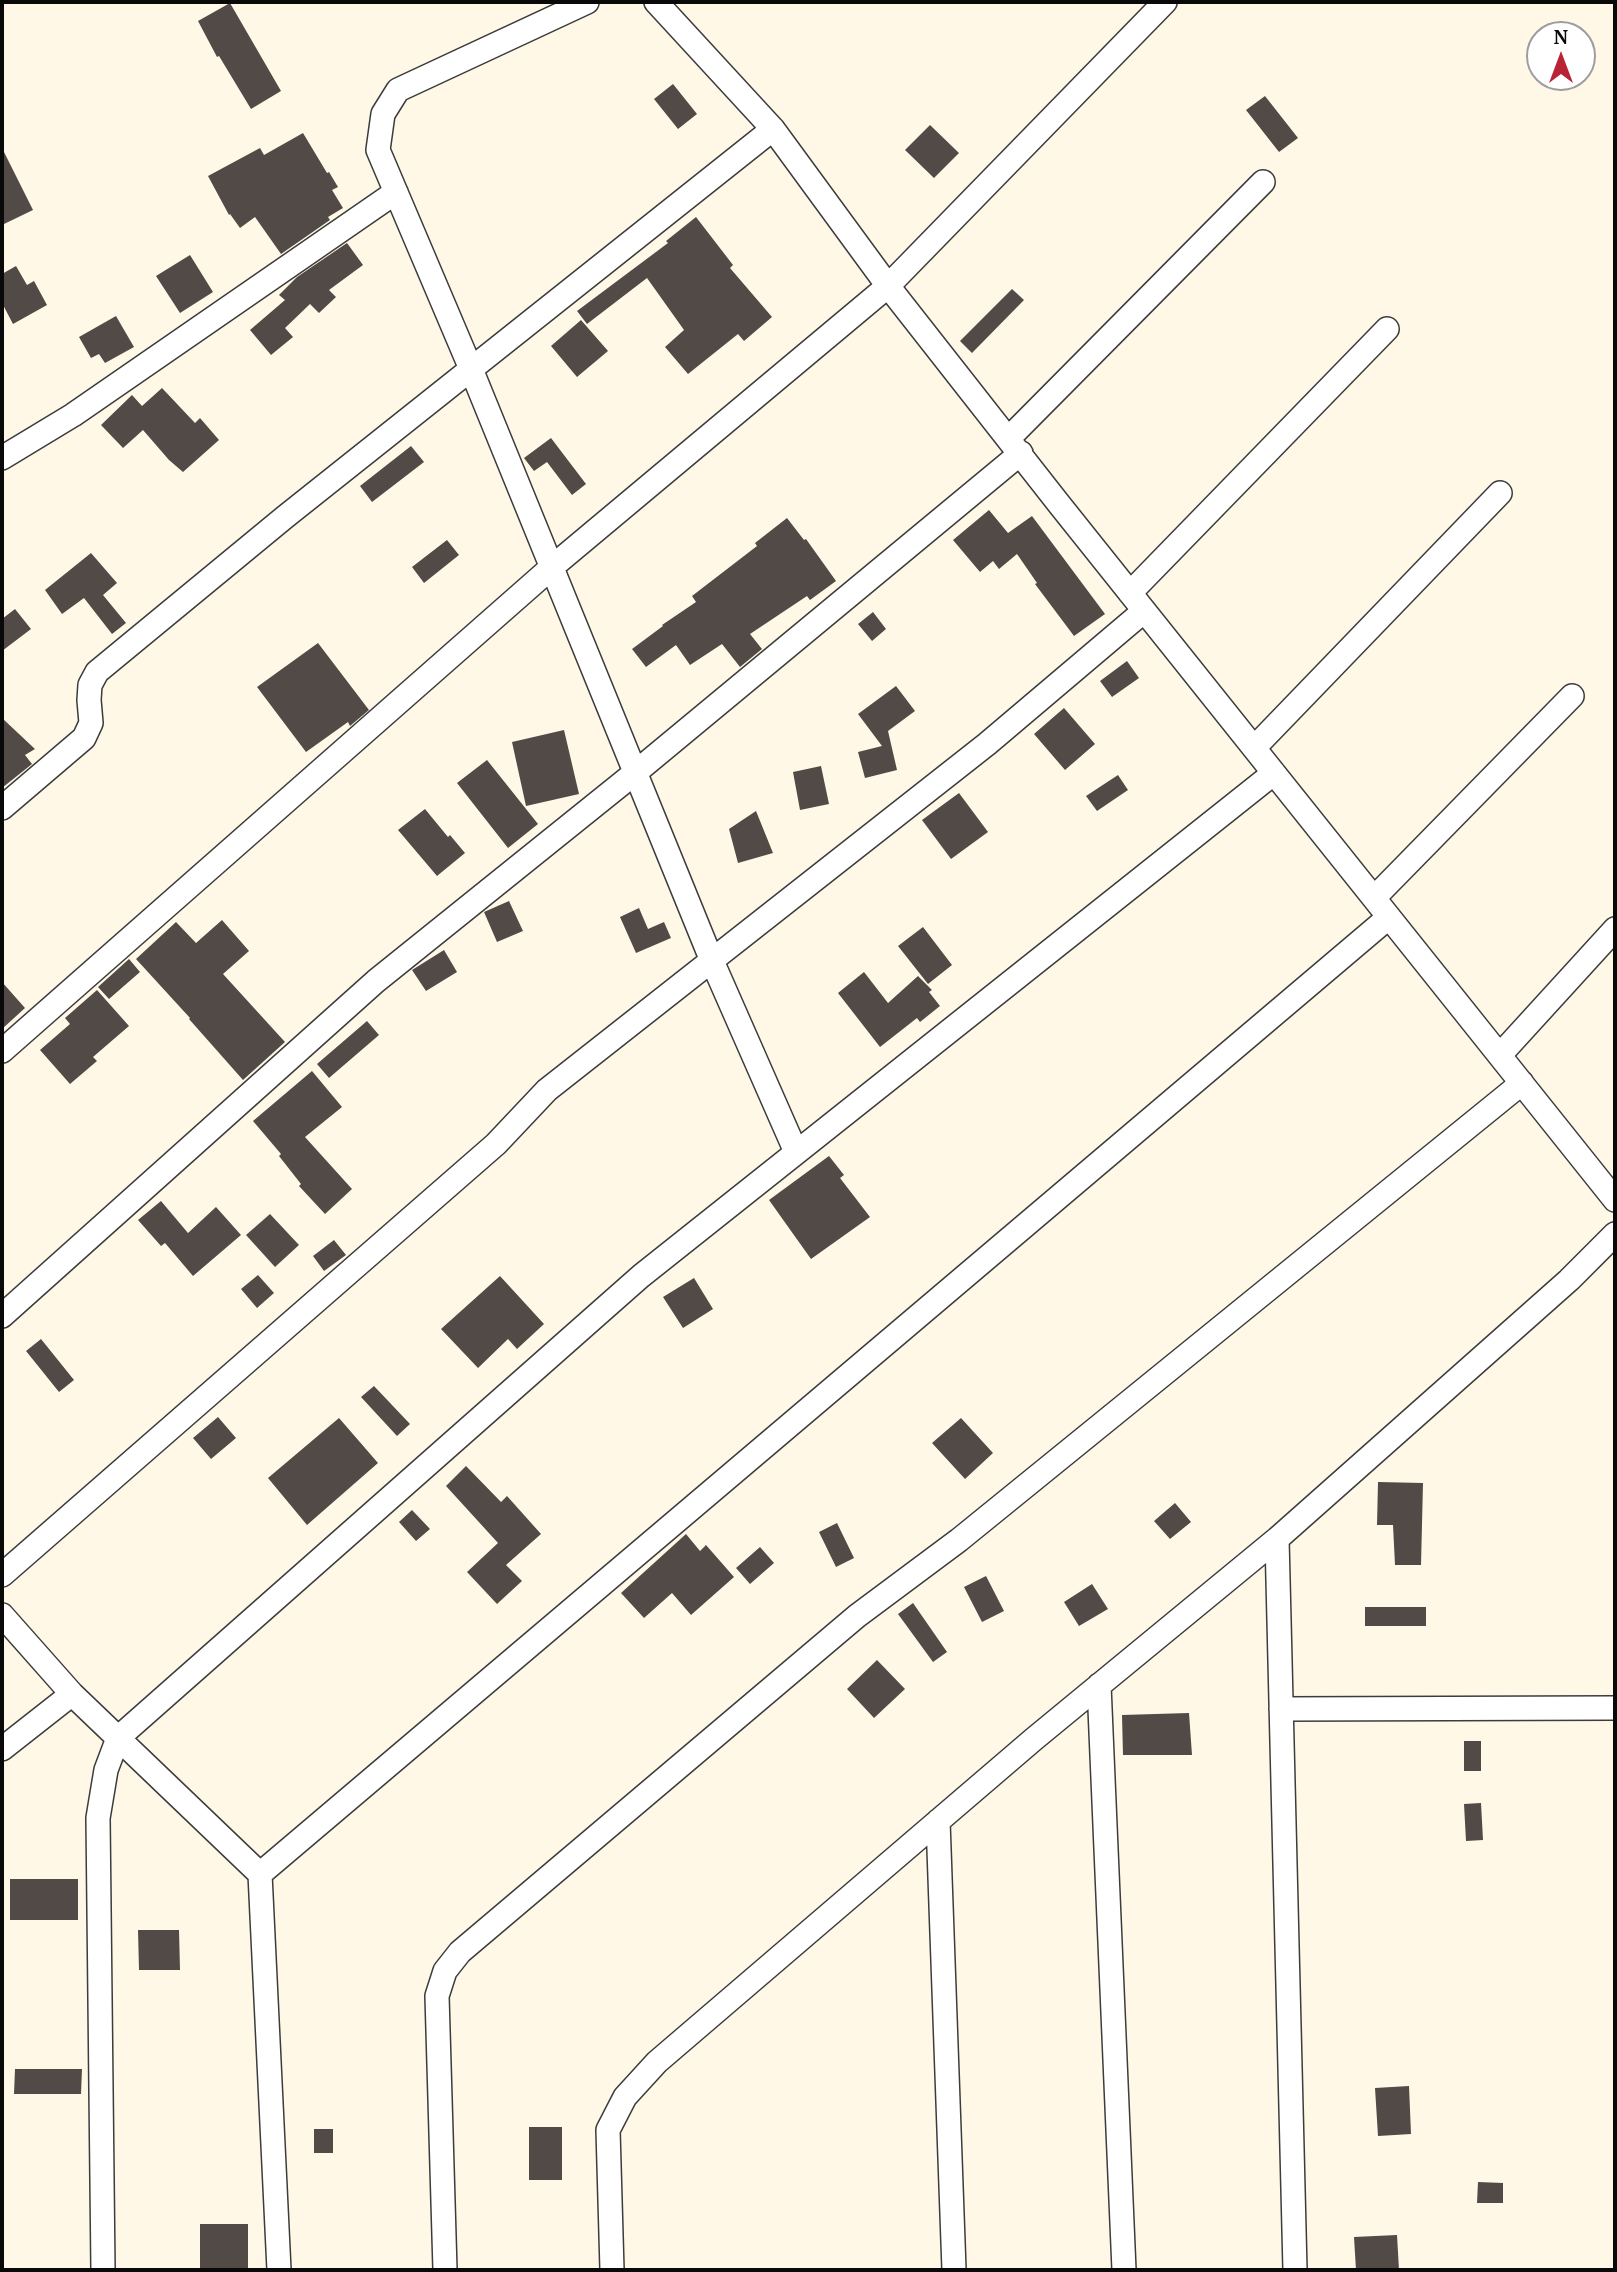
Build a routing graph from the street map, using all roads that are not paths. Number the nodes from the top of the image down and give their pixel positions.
1 (587, 2) edge
2 (656, 2) edge
3 (1165, 2) edge
4 (773, 129) junction
5 (1263, 182) dead end
6 (396, 192) junction
7 (888, 286) junction
8 (1388, 329) dead end
9 (471, 369) junction
10 (1015, 445) junction
11 (2, 458) edge
12 (1500, 493) dead end
13 (552, 567) junction
14 (1137, 602) junction
15 (1572, 696) dead end
16 (1254, 748) junction
17 (636, 772) junction
18 (1274, 773) junction
19 (2, 808) edge
20 (1374, 898) junction
21 (1389, 917) junction
22 (1615, 929) edge
23 (712, 961) junction
24 (2, 1051) edge
25 (1500, 1055) junction
26 (1522, 1083) junction
27 (796, 1152) junction
28 (1615, 1200) edge
29 (1615, 1234) edge
30 (2, 1316) edge
31 (1277, 1539) junction
32 (2, 1575) edge
33 (2, 1615) edge
34 (1099, 1685) junction
35 (72, 1694) junction
36 (1615, 1708) edge
37 (1281, 1709) junction
38 (118, 1738) junction
39 (2, 1749) edge
40 (939, 1821) junction
41 (260, 1874) junction
42 (103, 2270) edge
43 (279, 2270) edge
44 (445, 2270) edge
45 (612, 2270) edge
46 (954, 2270) edge
47 (1124, 2270) edge
48 (1295, 2270) edge

1 - 6 street
2 - 4 street
3 - 7 street
4 - 7 street
4 - 9 street
5 - 10 street
6 - 9 street
6 - 11 street
7 - 10 street
7 - 13 street
8 - 14 street
9 - 13 street
9 - 19 street
10 - 14 street
10 - 17 street
12 - 16 street
13 - 17 street
13 - 24 street
14 - 16 street
14 - 23 street
15 - 20 street
16 - 18 street
17 - 23 street
17 - 30 street
18 - 20 street
18 - 27 street
20 - 21 street
21 - 25 street
21 - 41 street
22 - 25 street
23 - 27 street
23 - 32 street
25 - 26 street
26 - 28 street
26 - 44 street
27 - 38 street
29 - 31 street
31 - 34 street
31 - 37 street
33 - 35 street
34 - 40 street
34 - 47 street
35 - 38 street
35 - 39 street
36 - 37 street
37 - 48 street
38 - 41 street
38 - 42 street
40 - 45 street
40 - 46 street
41 - 43 street

